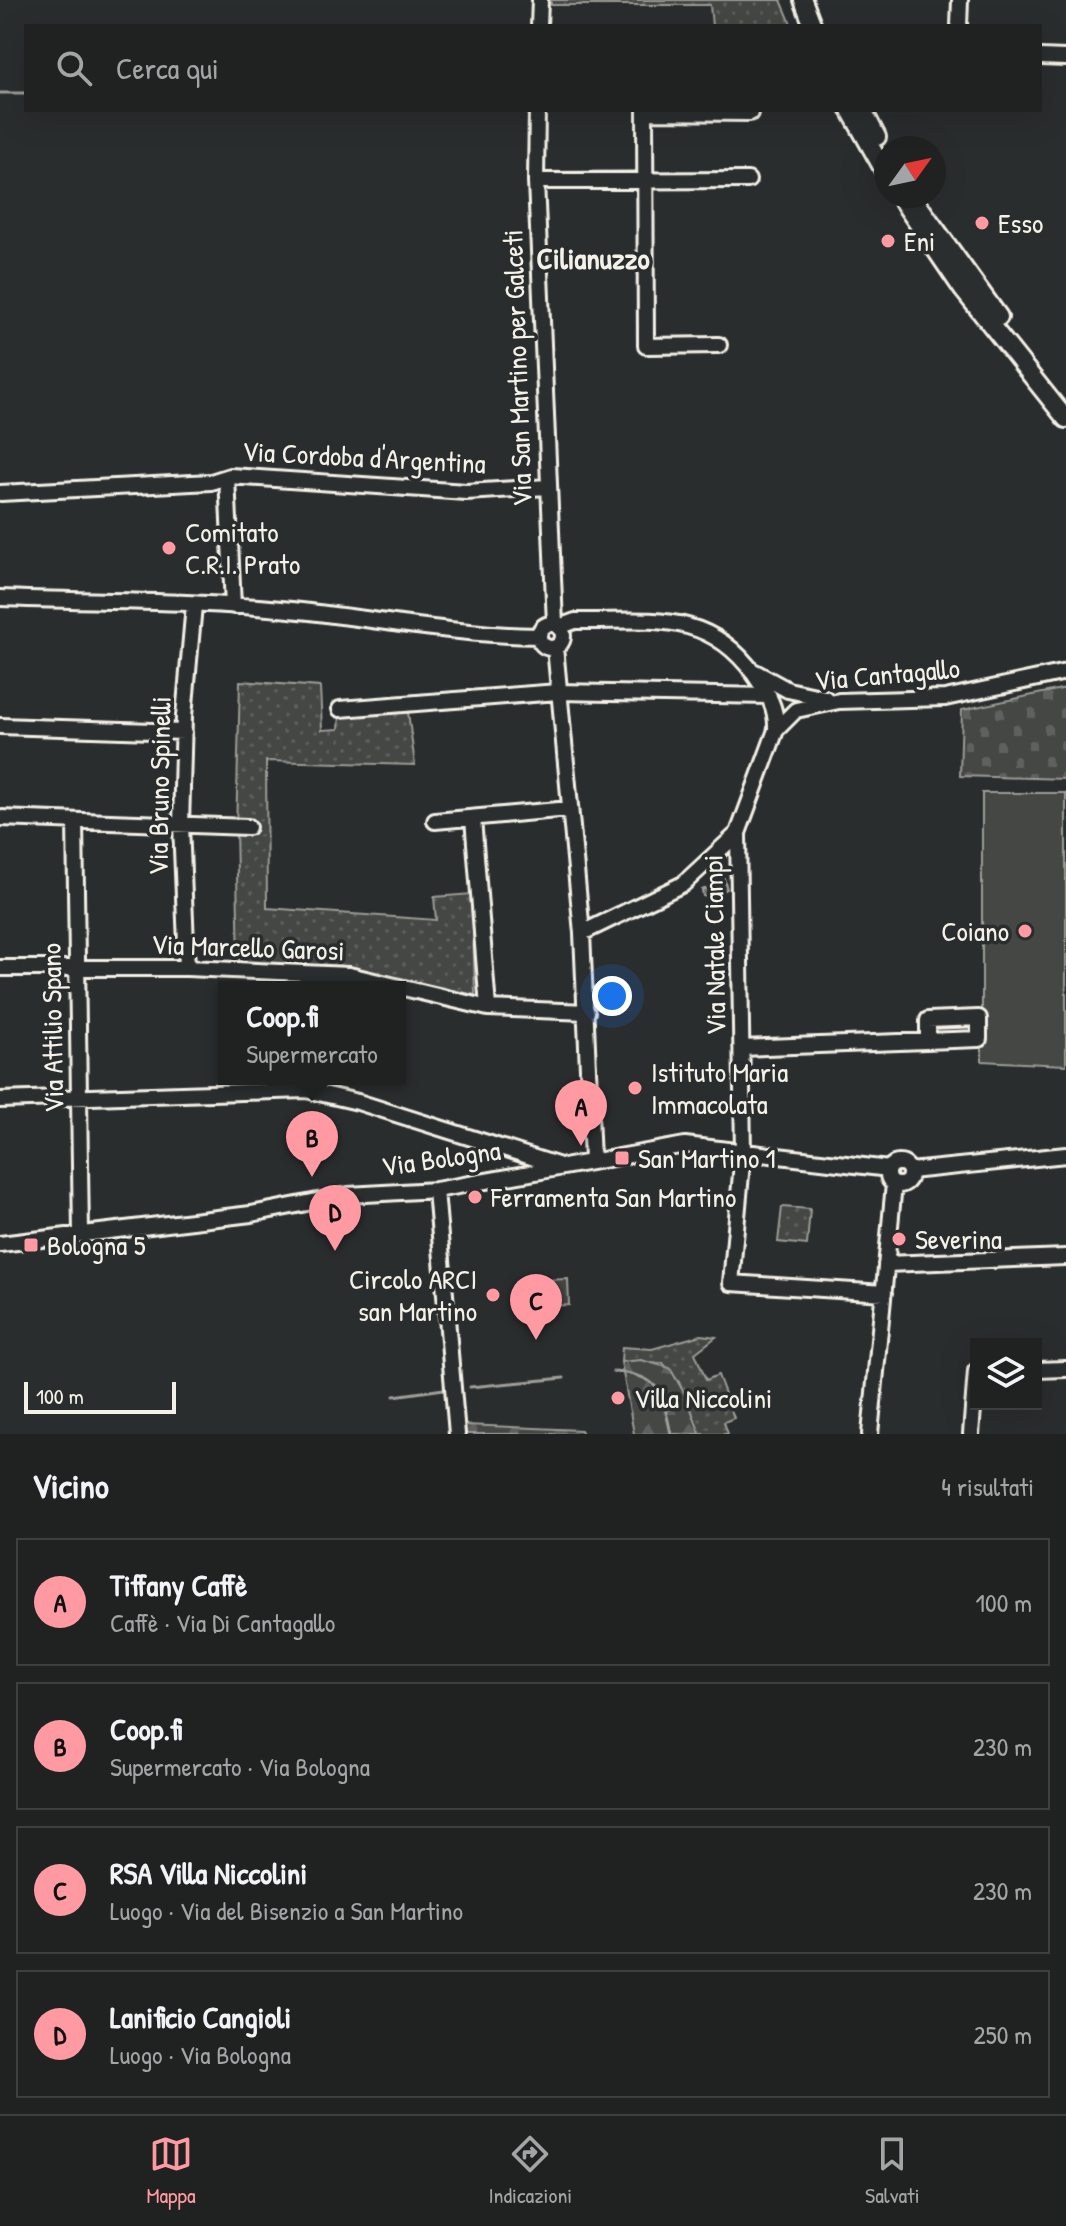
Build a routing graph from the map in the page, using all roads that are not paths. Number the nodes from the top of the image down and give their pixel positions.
1 (540, 0) edge
2 (803, 0) edge
3 (814, 0) edge
4 (960, 0) edge
5 (539, 24) edge
6 (812, 24) edge
7 (823, 24) edge
8 (959, 24) edge
9 (1042, 57) edge
10 (1066, 58) edge
11 (537, 112) edge
12 (645, 112) edge
13 (698, 112) edge
14 (851, 112) edge
15 (864, 112) edge
16 (750, 113) dead end
17 (877, 136) edge
18 (874, 153) edge
19 (645, 180) junction
20 (748, 180) dead end
21 (536, 181) junction
22 (907, 208) edge
23 (920, 208) edge
24 (719, 345) dead end
25 (1066, 404) edge
26 (1066, 419) edge
27 (227, 477) junction
28 (547, 487) junction
29 (0, 493) edge
30 (0, 598) edge
31 (553, 602) junction
32 (194, 605) junction
33 (233, 606) junction
34 (575, 621) junction
35 (548, 629) junction
36 (751, 670) junction
37 (1066, 672) edge
38 (558, 692) junction
39 (769, 696) junction
40 (839, 701) junction
41 (340, 709) dead end
42 (0, 726) edge
43 (776, 730) junction
44 (184, 732) junction
45 (569, 809) junction
46 (0, 818) edge
47 (473, 818) junction
48 (75, 821) junction
49 (435, 821) dead end
50 (181, 825) junction
51 (248, 827) dead end
52 (738, 833) junction
53 (582, 933) junction
54 (0, 968) edge
55 (187, 968) junction
56 (77, 971) junction
57 (380, 981) edge
58 (406, 986) edge
59 (488, 1008) junction
60 (587, 1012) junction
61 (928, 1041) junction
62 (742, 1048) junction
63 (78, 1095) junction
64 (0, 1100) edge
65 (515, 1150) junction
66 (743, 1152) junction
67 (1066, 1155) edge
68 (592, 1160) junction
69 (562, 1166) junction
70 (889, 1169) junction
71 (910, 1171) junction
72 (516, 1174) junction
73 (894, 1184) junction
74 (436, 1190) junction
75 (81, 1234) junction
76 (0, 1244) edge
77 (1066, 1257) edge
78 (886, 1264) junction
79 (884, 1293) junction
80 (1066, 1369) edge
81 (1042, 1370) edge
82 (973, 1410) edge
83 (457, 1434) edge
84 (870, 1434) edge
85 (971, 1434) edge

1 - 5 street
2 - 6 main road
3 - 7 main road
4 - 8 street
9 - 10 street
11 - 21 street, Via San Martino per Galceti
12 - 19 street
13 - 16 street
14 - 18 main road
15 - 17 main road
19 - 20 street
19 - 21 street
19 - 24 street
21 - 28 street, Via San Martino per Galceti
22 - 26 main road
23 - 25 main road
27 - 28 street, Via Cordoba d'Argentina
27 - 29 street, Via Cordoba d'Argentina
27 - 33 street
28 - 31 street, Via San Martino per Galceti
30 - 32 street
31 - 34 street
31 - 35 street, Via San Martino per Galceti
32 - 33 street
32 - 44 street, Via Bruno Spinelli
33 - 35 street
34 - 35 street
34 - 36 street
35 - 38 street
36 - 39 street
36 - 40 street
37 - 40 street, Via Cantagallo
38 - 39 street
38 - 41 street
38 - 45 street
39 - 43 street
40 - 43 street, Via Cantagallo
42 - 44 street
43 - 52 street
44 - 50 street, Via Bruno Spinelli
45 - 47 street
45 - 53 street
46 - 48 street
47 - 49 street
47 - 59 street
48 - 50 street
48 - 56 street, Via Attilio Spano
50 - 51 street
50 - 55 street, Via Bruno Spinelli
52 - 53 street
52 - 62 street, Via Natale Ciampi
53 - 60 street
54 - 56 street, Via Marcello Garosi
55 - 56 street, Via Marcello Garosi
55 - 57 street, Via Marcello Garosi
56 - 63 street, Via Attilio Spano
58 - 59 street, Via Marcello Garosi
59 - 60 street, Via Marcello Garosi
60 - 68 street
61 - 61 street
61 - 62 street
62 - 66 street, Via Natale Ciampi
63 - 64 street
63 - 65 street
63 - 75 street, Via Attilio Spano
65 - 69 street
65 - 72 street
66 - 68 street, Via Bologna
66 - 70 street, Via Bologna
66 - 79 street, Via Natale Ciampi
67 - 71 street, Via Bologna
68 - 69 street, Via Bologna
69 - 72 street, Via Bologna
70 - 71 street, Via Bologna
70 - 73 street
71 - 73 street
72 - 74 street, Via Bologna
73 - 78 street
74 - 75 street, Via Bologna
74 - 83 street
75 - 76 street, Via Bologna
77 - 78 street
78 - 79 street
79 - 84 street
80 - 81 street
82 - 85 street

